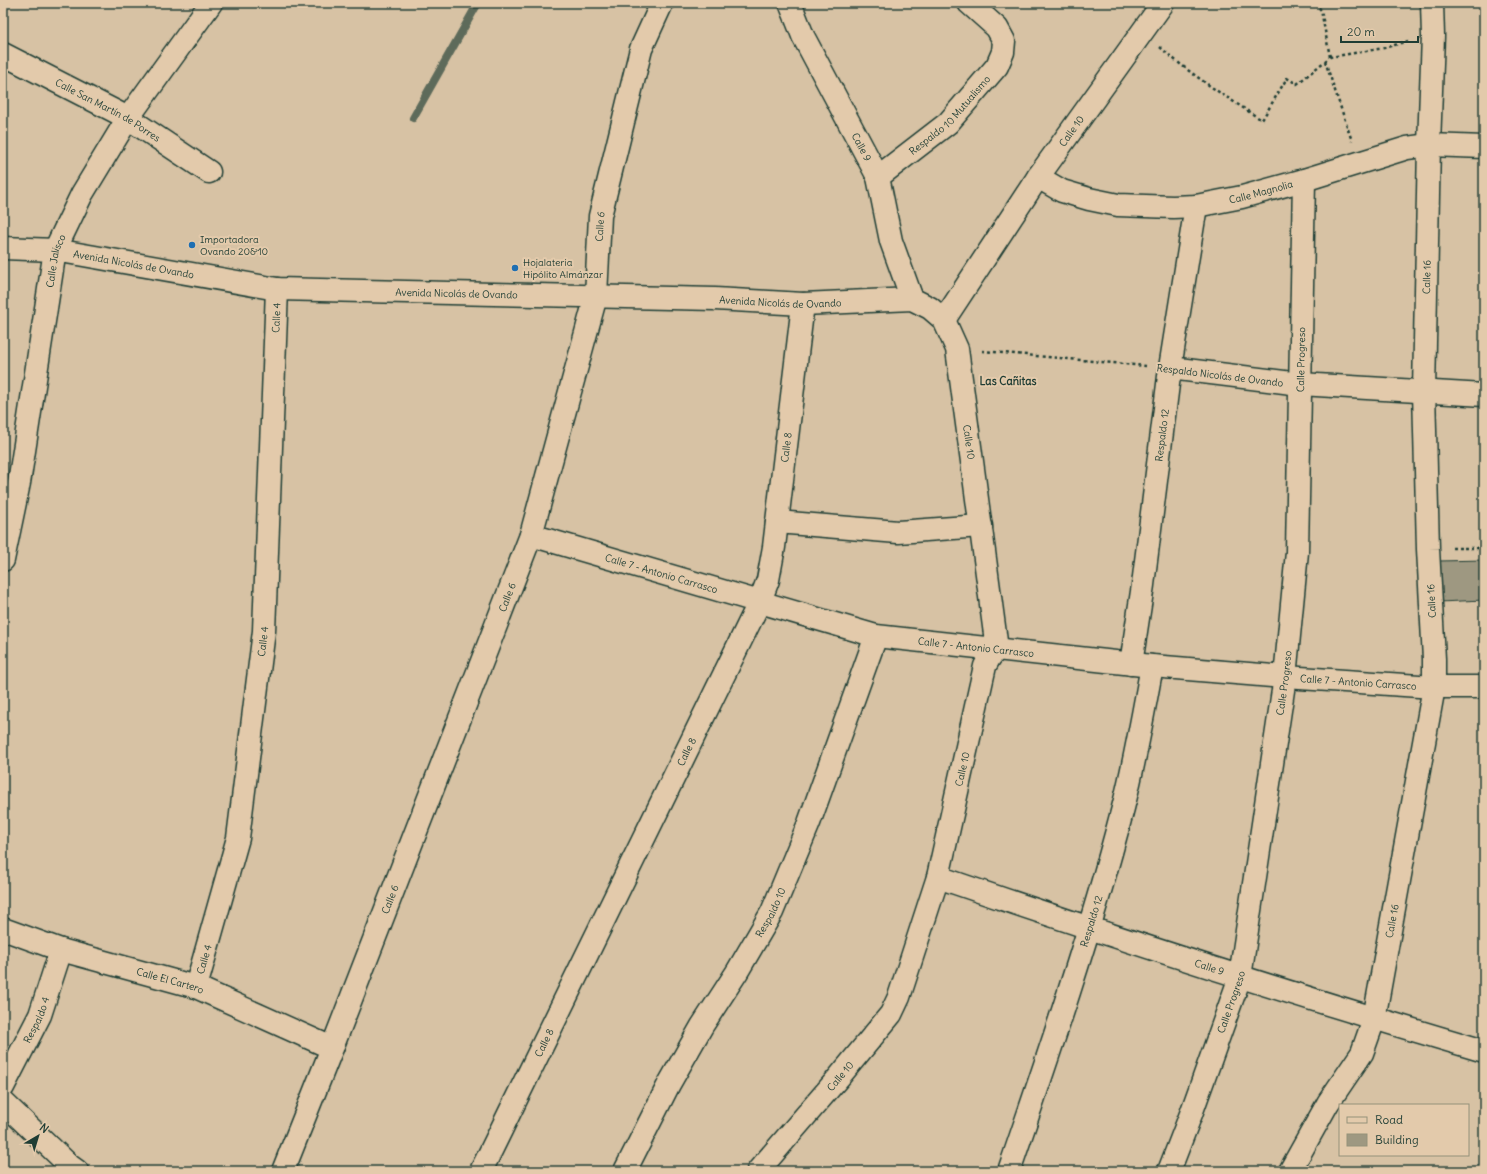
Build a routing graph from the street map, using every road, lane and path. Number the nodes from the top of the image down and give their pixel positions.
1 (211, 3) edge
2 (662, 3) edge
3 (790, 3) edge
4 (969, 3) edge
5 (1163, 3) edge
6 (1315, 3) edge
7 (1432, 3) edge
8 (1142, 30) junction
9 (1433, 36) junction
10 (3, 54) edge
11 (1330, 57) junction
12 (1325, 61) junction
13 (128, 118) junction
14 (1429, 144) junction
15 (1484, 147) edge
16 (1359, 162) junction
17 (209, 172) dead end
18 (878, 177) junction
19 (1038, 178) junction
20 (1304, 180) junction
21 (1196, 206) junction
22 (3, 248) edge
23 (55, 250) junction
24 (277, 289) junction
25 (596, 296) junction
26 (912, 300) junction
27 (803, 304) junction
28 (944, 320) junction
29 (957, 349) junction
30 (1170, 368) junction
31 (1300, 384) junction
32 (1424, 391) junction
33 (1484, 395) edge
34 (11, 482) edge
35 (777, 522) junction
36 (981, 526) junction
37 (531, 535) junction
38 (1484, 548) edge
39 (1428, 549) junction
40 (3, 560) edge
41 (760, 601) junction
42 (876, 636) junction
43 (998, 649) junction
44 (1142, 665) junction
45 (1285, 677) junction
46 (1434, 687) junction
47 (1484, 688) edge
48 (938, 877) junction
49 (3, 929) edge
50 (1089, 929) junction
51 (61, 950) junction
52 (1240, 977) junction
53 (196, 987) junction
54 (1374, 1019) junction
55 (332, 1048) junction
56 (1484, 1051) edge
57 (3, 1087) edge
58 (3, 1102) edge
59 (77, 1171) edge
60 (282, 1171) edge
61 (481, 1171) edge
62 (625, 1171) edge
63 (758, 1171) edge
64 (1009, 1171) edge
65 (1169, 1171) edge
66 (1290, 1171) edge

1 - 13 street, Calle Jalisco
2 - 25 street, Calle 6
3 - 18 street, Calle 9
4 - 18 street, Respaldo 10 Mutualismo
5 - 8 street, Calle 10
6 - 11 path
7 - 9 street, Calle 16
8 - 12 path
8 - 19 street, Calle 10
9 - 11 path
9 - 14 street, Calle 16
10 - 13 street, Calle San Martín de Porres
11 - 12 path
12 - 16 path
13 - 17 street, Calle San Martín de Porres
13 - 23 street, Calle Jalisco
14 - 15 street, Calle Magnolia
14 - 16 street, Calle Magnolia
14 - 32 street, Calle 16
16 - 20 street, Calle Magnolia
18 - 26 street, Calle 9
19 - 21 street, Calle Magnolia
19 - 28 street, Calle 10
20 - 21 street, Calle Magnolia
20 - 31 street, Calle Progreso
21 - 30 street, Respaldo 12
22 - 23 street, Avenida Nicolás de Ovando
23 - 24 street, Avenida Nicolás de Ovando
23 - 34 street, Calle Jalisco
24 - 25 street, Avenida Nicolás de Ovando
24 - 53 street, Calle 4
25 - 27 street, Avenida Nicolás de Ovando
25 - 37 street, Calle 6
26 - 27 street, Avenida Nicolás de Ovando
26 - 28 street, Calle 10
27 - 35 street, Calle 8
28 - 29 street, Calle 10
29 - 30 path, Respaldo Nicolás de Ovando
29 - 36 street, Calle 10
30 - 31 street, Respaldo Nicolás de Ovando
30 - 44 street, Respaldo 12
31 - 32 street, Respaldo Nicolás de Ovando
31 - 45 street, Calle Progreso
32 - 33 street, Respaldo Nicolás de Ovando
32 - 39 street, Calle 16
34 - 40 street, Calle Jalisco
35 - 36 street
35 - 41 street, Calle 8
36 - 43 street, Calle 10
37 - 41 street, Calle 7 - Antonio Carrasco
37 - 55 street, Calle 6
38 - 39 path
39 - 46 street, Calle 16
41 - 42 street, Calle 7 - Antonio Carrasco
41 - 61 street, Calle 8
42 - 43 street, Calle 7 - Antonio Carrasco
42 - 62 street, Respaldo 10
43 - 44 street, Calle 7 - Antonio Carrasco
43 - 48 street, Calle 10
44 - 45 street, Calle 7 - Antonio Carrasco
44 - 50 street, Respaldo 12
45 - 46 street, Calle 7 - Antonio Carrasco
45 - 52 street, Calle Progreso
46 - 47 street, Calle 7 - Antonio Carrasco
46 - 54 street, Calle 16
48 - 50 street, Calle 9
48 - 63 street, Calle 10
49 - 51 street, Calle El Cartero
50 - 52 street, Calle 9
50 - 64 street, Respaldo 12
51 - 53 street, Calle El Cartero
51 - 57 street, Respaldo 4
52 - 54 street, Calle 9
52 - 65 street, Calle Progreso
53 - 55 street, Calle El Cartero
54 - 56 street, Calle 9
54 - 66 street, Calle 16
55 - 60 street, Calle 6
58 - 59 street

